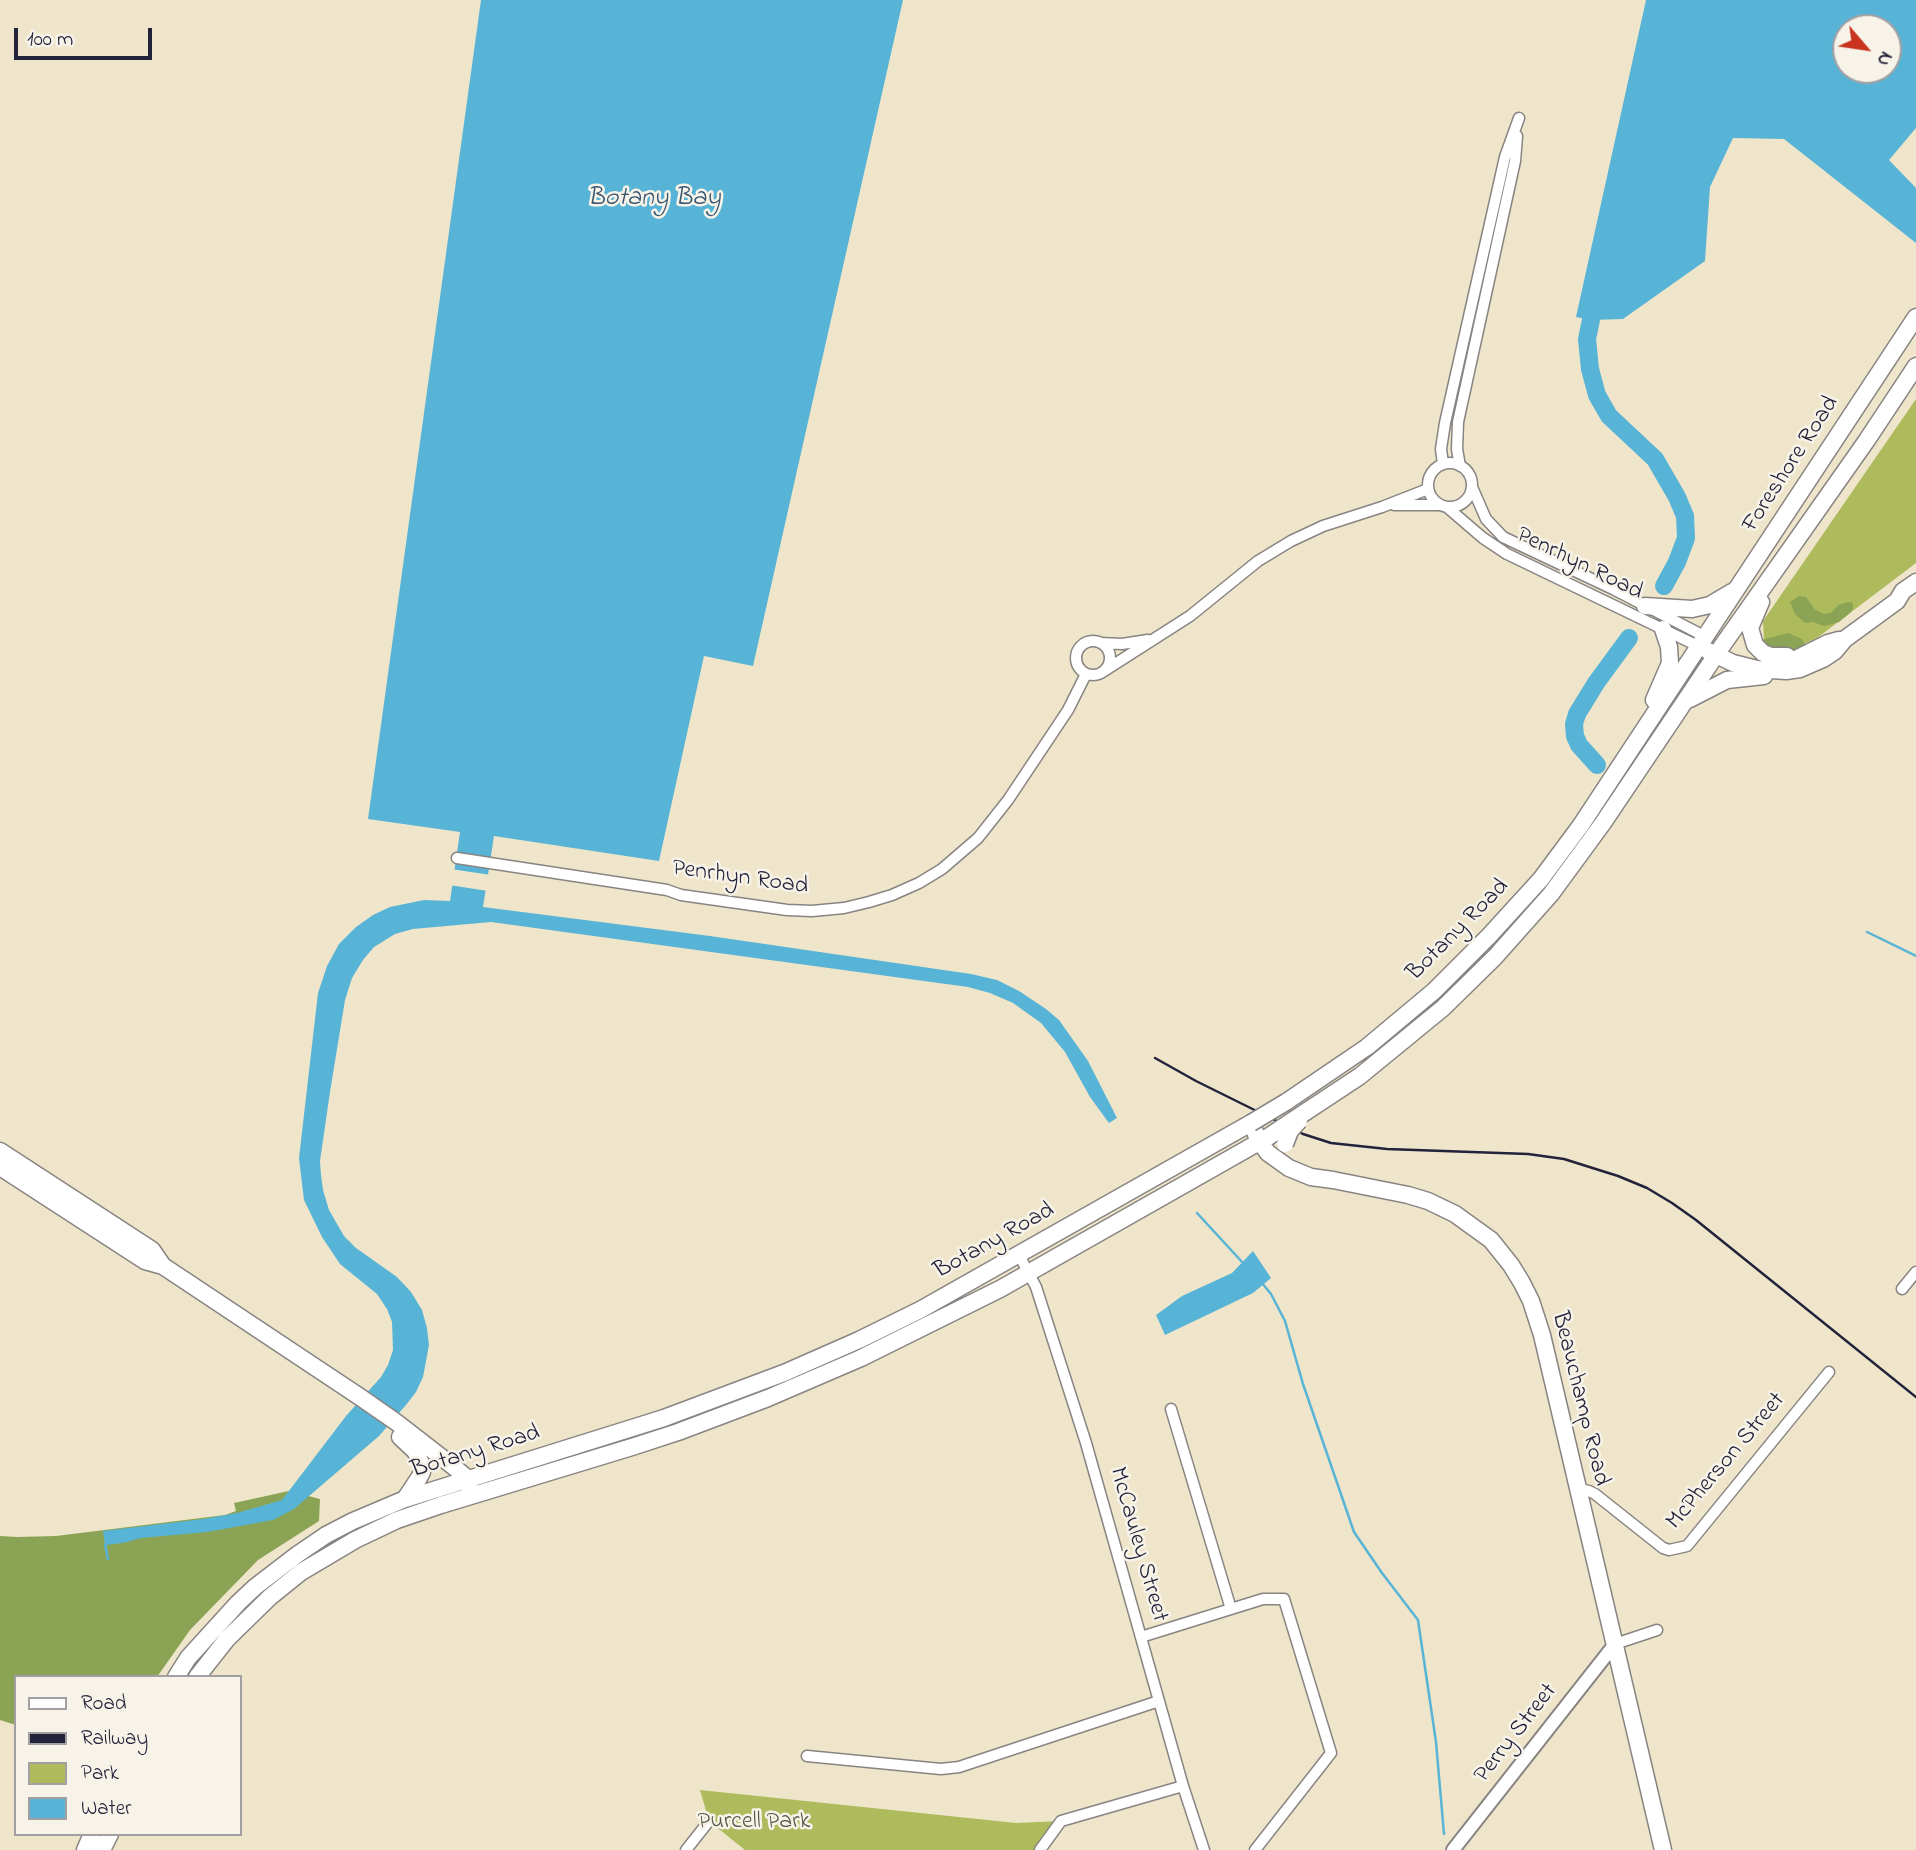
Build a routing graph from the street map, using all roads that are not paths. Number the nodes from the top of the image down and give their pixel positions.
1 (1916, 317) edge
2 (1916, 366) edge
3 (1443, 464) junction
4 (1460, 466) junction
5 (1472, 487) junction
6 (1428, 489) junction
7 (1386, 505) junction
8 (1444, 506) junction
9 (1776, 569) junction
10 (1916, 582) edge
11 (1738, 588) junction
12 (1916, 593) edge
13 (1897, 601) junction
14 (1645, 606) junction
15 (1663, 629) junction
16 (1152, 639) junction
17 (1844, 639) junction
18 (1703, 642) junction
19 (1100, 643) junction
20 (1719, 651) junction
21 (1810, 652) junction
22 (1104, 671) junction
23 (1786, 671) junction
24 (1086, 674) junction
25 (1685, 702) junction
26 (1623, 761) junction
27 (457, 858) dead end
28 (1307, 1111) junction
29 (1256, 1132) junction
30 (0, 1151) edge
31 (0, 1167) edge
32 (1333, 1180) junction
33 (41, 1186) junction
34 (1019, 1255) junction
35 (1028, 1272) junction
36 (1916, 1272) edge
37 (1902, 1289) dead end
38 (1829, 1372) dead end
39 (1171, 1409) dead end
40 (393, 1425) junction
41 (467, 1478) junction
42 (1578, 1489) junction
43 (471, 1496) junction
44 (405, 1499) junction
45 (1231, 1609) junction
46 (1657, 1630) dead end
47 (1141, 1637) junction
48 (1615, 1644) junction
49 (177, 1675) edge
50 (199, 1675) edge
51 (1159, 1701) junction
52 (807, 1756) dead end
53 (1184, 1786) junction
54 (709, 1821) dead end
55 (686, 1850) edge
56 (1040, 1850) edge
57 (1204, 1850) edge
58 (1255, 1850) edge
59 (1453, 1850) edge
60 (1663, 1850) edge

1 - 11 main road, Foreshore Road
2 - 9 main road, Foreshore Road
3 - 4 street
3 - 4 street
3 - 6 street
4 - 5 street
5 - 8 street
5 - 14 street, Penrhyn Road
6 - 7 street
6 - 8 street
7 - 8 street
7 - 16 street
8 - 15 street, Penrhyn Road
9 - 20 main road, Foreshore Road
9 - 21 main road
10 - 13 main road
11 - 14 main road
11 - 18 main road, Foreshore Road
12 - 13 main road
13 - 17 main road
14 - 18 street, Penrhyn Road
15 - 18 street, Penrhyn Road
15 - 26 main road
16 - 19 street
16 - 22 street
17 - 21 main road
17 - 23 main road
18 - 20 main road
18 - 26 main road, Botany Road
19 - 22 street
19 - 24 street
20 - 21 main road
20 - 23 main road
20 - 25 main road, Botany Road
22 - 24 street
23 - 25 main road
24 - 27 street, Penrhyn Road
25 - 28 main road, Botany Road
26 - 29 main road, Botany Road, bridge
28 - 29 main road, Botany Road, bridge
28 - 32 main road, bridge
29 - 32 main road, Beauchamp Road
29 - 34 main road, Botany Road
29 - 35 main road, Botany Road
30 - 33 main road
31 - 33 main road
32 - 42 main road, Beauchamp Road
33 - 40 main road
34 - 35 street, McCauley Street
34 - 41 main road, Botany Road
35 - 43 main road, Botany Road
35 - 47 street, McCauley Street
36 - 37 street
38 - 42 street, McPherson Street
39 - 45 street
40 - 41 main road
40 - 44 main road
41 - 43 main road
41 - 44 main road, Botany Road
42 - 48 main road, Beauchamp Road
43 - 50 main road, Botany Road
44 - 49 main road, Botany Road
45 - 47 street
45 - 58 street
46 - 48 street
47 - 51 street, McCauley Street
48 - 59 street, Perry Street
48 - 60 main road, Beauchamp Road
51 - 52 street
51 - 53 street, McCauley Street
53 - 56 street
53 - 57 street, McCauley Street
54 - 55 street

